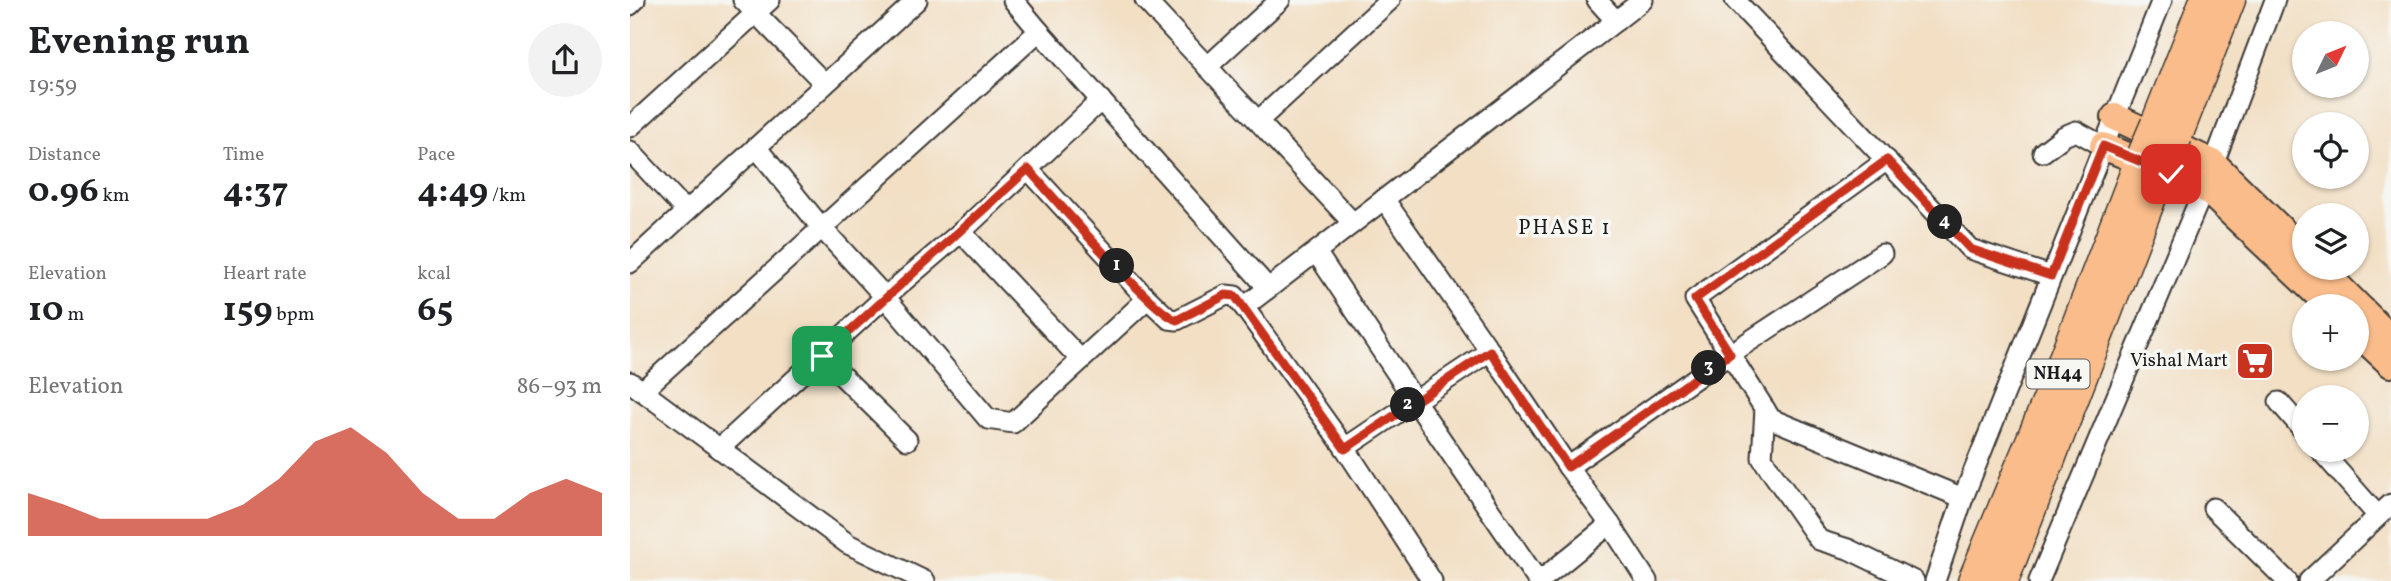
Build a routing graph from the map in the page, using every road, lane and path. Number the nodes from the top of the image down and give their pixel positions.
1 (635, 0) edge
2 (917, 0) edge
3 (1013, 0) edge
4 (1145, 0) edge
5 (1280, 0) edge
6 (1390, 0) edge
7 (1597, 0) edge
8 (1643, 0) edge
9 (1735, 0) edge
10 (2162, 0) edge
11 (2205, 0) edge
12 (2230, 0) edge
13 (2275, 0) edge
14 (756, 4) edge
15 (630, 5) edge
16 (1616, 21) junction
17 (1039, 31) junction
18 (1207, 66) junction
19 (825, 84) junction
20 (1101, 100) junction
21 (2115, 117) junction
22 (1258, 121) junction
23 (630, 127) edge
24 (2166, 130) junction
25 (2103, 146) junction
26 (756, 147) junction
27 (630, 151) edge
28 (2043, 152) dead end
29 (1887, 160) junction
30 (2213, 163) junction
31 (1028, 169) junction
32 (2148, 174) junction
33 (2204, 187) junction
34 (1384, 199) junction
35 (686, 211) junction
36 (1353, 223) junction
37 (821, 227) junction
38 (961, 232) junction
39 (2292, 240) edge
40 (1316, 251) junction
41 (1882, 254) dead end
42 (630, 263) edge
43 (2051, 276) junction
44 (2331, 280) edge
45 (1268, 288) junction
46 (2317, 294) edge
47 (1144, 295) junction
48 (885, 297) junction
49 (1244, 307) junction
50 (2391, 339) edge
51 (2369, 343) edge
52 (1490, 351) junction
53 (1730, 354) junction
54 (822, 356) junction
55 (1081, 360) junction
56 (2391, 364) edge
57 (636, 386) edge
58 (1415, 401) junction
59 (2279, 402) dead end
60 (1765, 410) junction
61 (2292, 417) edge
62 (907, 440) dead end
63 (719, 449) junction
64 (1345, 449) junction
65 (2333, 462) edge
66 (1568, 467) junction
67 (1963, 498) junction
68 (2213, 508) dead end
69 (2384, 510) edge
70 (1610, 524) junction
71 (900, 575) edge
72 (925, 581) edge
73 (1432, 581) edge
74 (1539, 581) edge
75 (1647, 581) edge
76 (1914, 581) edge
77 (1935, 581) edge
78 (1973, 581) edge
79 (2003, 581) edge
80 (2039, 581) edge
81 (2287, 581) edge
82 (2309, 581) edge

1 - 15 street
2 - 19 street
3 - 17 street
4 - 18 street
5 - 18 street
6 - 22 street
7 - 16 street
8 - 16 street
9 - 29 street
10 - 21 street
11 - 24 highway, NH44
12 - 24 highway, NH44
13 - 30 street
14 - 19 street
14 - 23 street
16 - 34 street
17 - 20 street
17 - 37 street
18 - 22 street
19 - 26 street
20 - 31 street
20 - 45 street
21 - 25 street
21 - 30 main road
22 - 36 street
24 - 32 highway, NH44, bridge
25 - 28 street
25 - 33 main road
25 - 43 street
26 - 35 street
26 - 37 street
27 - 35 street
29 - 43 street
29 - 53 street
30 - 33 street
30 - 39 main road
31 - 38 street
31 - 47 street
32 - 78 highway, NH44
32 - 79 highway, NH44
33 - 46 main road
33 - 80 street
34 - 36 street
34 - 52 street
35 - 42 street
36 - 40 street
37 - 48 street
37 - 57 street
38 - 48 street
38 - 55 street
40 - 45 street
40 - 58 street
41 - 53 street
43 - 67 street
44 - 50 main road
45 - 49 street
47 - 49 street
47 - 55 street
48 - 54 street
48 - 55 street
49 - 64 street
51 - 56 main road
52 - 58 street
52 - 66 street
53 - 60 street
53 - 66 street
54 - 62 street
54 - 63 street
57 - 63 street
58 - 64 street
58 - 74 street
59 - 61 street
60 - 67 street
60 - 76 street
63 - 71 street
64 - 73 street
65 - 69 street
66 - 70 street
67 - 77 street
68 - 81 street
69 - 82 street
70 - 74 street
70 - 75 street
71 - 72 street

